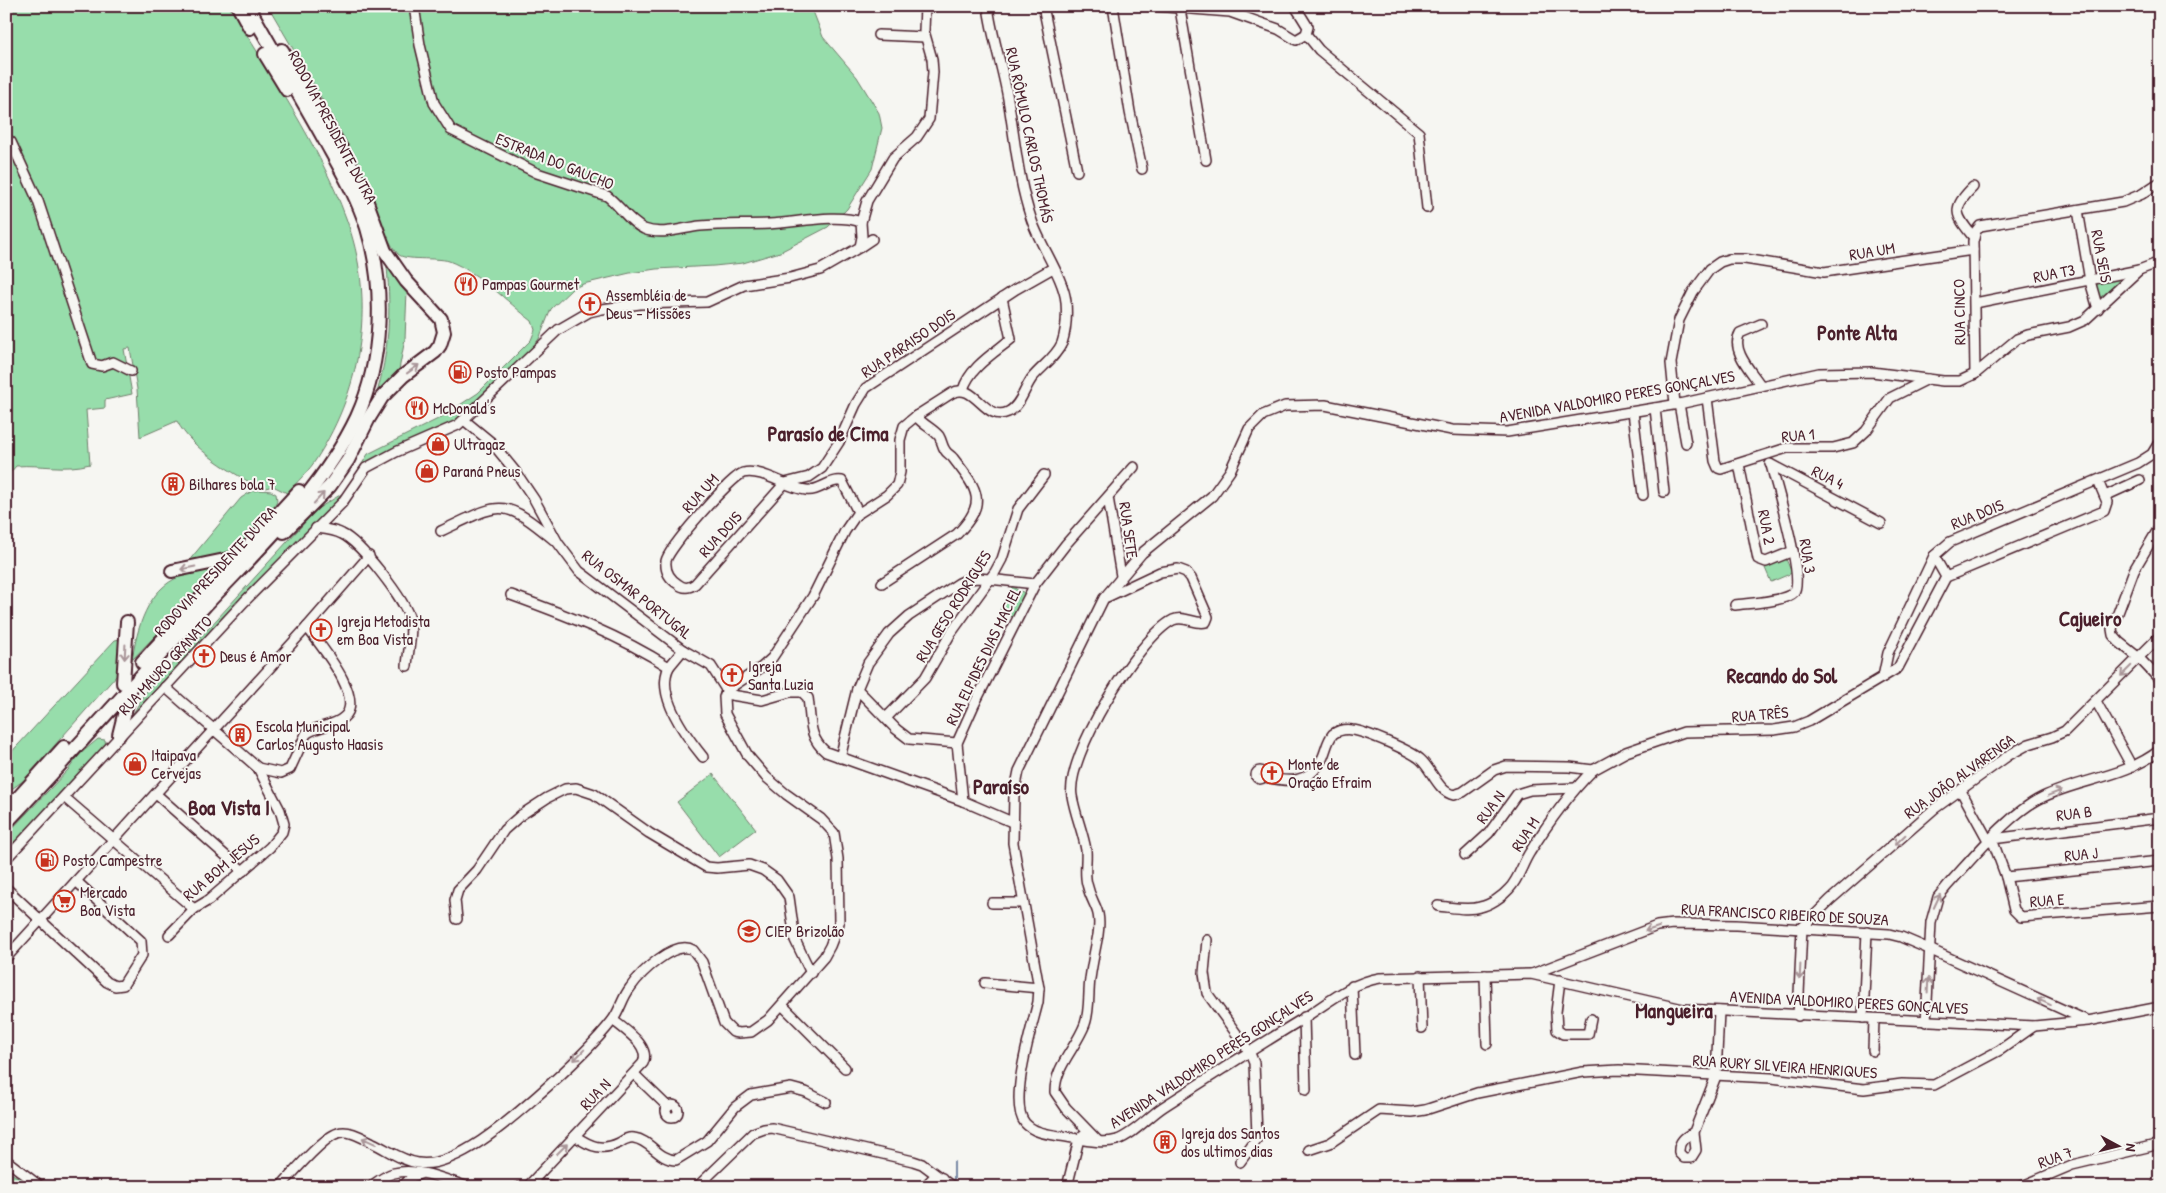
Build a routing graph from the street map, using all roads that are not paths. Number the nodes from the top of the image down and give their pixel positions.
1 (238, 6) edge
2 (414, 6) edge
3 (925, 6) edge
4 (988, 6) edge
5 (1043, 6) edge
6 (1113, 6) edge
7 (1154, 6) edge
8 (1295, 6) edge
9 (250, 9) edge
10 (1180, 9) junction
11 (1306, 34) junction
12 (878, 35) dead end
13 (926, 37) junction
14 (6, 138) edge
15 (1206, 160) dead end
16 (1142, 168) dead end
17 (1077, 171) dead end
18 (2160, 182) edge
19 (1973, 188) dead end
20 (1427, 208) dead end
21 (2078, 210) junction
22 (861, 222) junction
23 (1974, 238) junction
24 (872, 239) dead end
25 (860, 247) junction
26 (1973, 250) junction
27 (2160, 262) edge
28 (1053, 268) junction
29 (2139, 270) junction
30 (2090, 281) junction
31 (1002, 298) junction
32 (1975, 303) junction
33 (2098, 309) junction
34 (1761, 324) dead end
35 (131, 371) dead end
36 (1975, 374) junction
37 (1928, 379) junction
38 (1761, 386) junction
39 (963, 390) junction
40 (1708, 398) junction
41 (1677, 404) junction
42 (1655, 408) junction
43 (1633, 412) junction
44 (916, 416) junction
45 (464, 420) junction
46 (2160, 441) edge
47 (1686, 443) dead end
48 (1762, 457) junction
49 (1739, 464) junction
50 (1771, 465) junction
51 (1134, 467) dead end
52 (1044, 475) dead end
53 (2140, 480) dead end
54 (2098, 481) junction
55 (785, 483) junction
56 (1664, 492) dead end
57 (1643, 495) dead end
58 (1108, 496) junction
59 (2105, 496) junction
60 (858, 512) junction
61 (1881, 523) dead end
62 (2160, 526) edge
63 (316, 528) junction
64 (441, 531) dead end
65 (558, 543) junction
66 (1793, 551) junction
67 (239, 556) junction
68 (369, 556) junction
69 (1934, 556) junction
70 (172, 571) dead end
71 (1120, 576) junction
72 (1946, 577) junction
73 (990, 579) junction
74 (672, 580) joint
75 (882, 582) dead end
76 (1035, 584) junction
77 (511, 595) dead end
78 (1104, 598) junction
79 (207, 604) junction
80 (1735, 605) dead end
81 (127, 622) dead end
82 (307, 628) junction
83 (2160, 636) edge
84 (683, 650) junction
85 (2139, 658) junction
86 (407, 666) dead end
87 (669, 667) junction
88 (1883, 677) junction
89 (2160, 680) edge
90 (128, 684) junction
91 (165, 687) junction
92 (729, 690) junction
93 (857, 690) junction
94 (2096, 701) junction
95 (886, 718) junction
96 (213, 729) junction
97 (119, 735) junction
98 (957, 743) junction
99 (2160, 750) edge
100 (703, 757) dead end
101 (840, 758) junction
102 (2132, 767) junction
103 (258, 768) junction
104 (1593, 770) junction
105 (1264, 776) dead end
106 (36, 778) junction
107 (1575, 788) junction
108 (1961, 790) junction
109 (156, 794) junction
110 (6, 796) edge
111 (64, 797) junction
112 (963, 801) junction
113 (6, 811) edge
114 (2160, 818) edge
115 (1012, 822) junction
116 (6, 823) edge
117 (114, 838) junction
118 (1990, 840) junction
119 (1465, 855) dead end
120 (6, 860) edge
121 (2160, 861) edge
122 (243, 871) junction
123 (2006, 878) junction
124 (76, 881) junction
125 (6, 888) edge
126 (992, 903) dead end
127 (1023, 903) junction
128 (1438, 906) dead end
129 (2160, 906) edge
130 (194, 910) junction
131 (41, 919) junction
132 (457, 919) dead end
133 (1802, 928) junction
134 (1867, 932) junction
135 (169, 935) dead end
136 (1207, 940) dead end
137 (1929, 949) junction
138 (6, 958) edge
139 (811, 973) junction
140 (1532, 974) junction
141 (1485, 975) junction
142 (1420, 976) junction
143 (1560, 980) junction
144 (985, 983) dead end
145 (1352, 986) junction
146 (1039, 988) junction
147 (782, 1005) junction
148 (2160, 1007) edge
149 (1719, 1011) junction
150 (2067, 1012) junction
151 (1798, 1016) junction
152 (1304, 1018) junction
153 (1863, 1018) junction
154 (1874, 1019) junction
155 (613, 1020) junction
156 (1591, 1020) dead end
157 (2088, 1021) junction
158 (1926, 1022) junction
159 (2067, 1023) junction
160 (2034, 1026) junction
161 (1422, 1028) dead end
162 (1486, 1044) dead end
163 (1249, 1051) junction
164 (1873, 1051) dead end
165 (1355, 1055) dead end
166 (845, 1068) dead end
167 (634, 1074) junction
168 (1716, 1076) junction
169 (1306, 1090) dead end
170 (826, 1102) dead end
171 (668, 1108) dead end
172 (1084, 1126) junction
173 (1694, 1132) dead end
174 (575, 1136) junction
175 (1079, 1139) junction
176 (1098, 1141) junction
177 (2160, 1144) edge
178 (1309, 1150) dead end
179 (447, 1159) junction
180 (6, 1160) edge
181 (409, 1161) junction
182 (1240, 1162) dead end
183 (548, 1163) junction
184 (922, 1164) junction
185 (421, 1172) junction
186 (402, 1173) junction
187 (446, 1178) junction
188 (943, 1179) junction
189 (455, 1183) junction
190 (2160, 1183) edge
191 (404, 1185) edge
192 (529, 1185) junction
193 (555, 1186) edge
194 (41, 1187) edge
195 (280, 1187) edge
196 (370, 1187) edge
197 (468, 1187) edge
198 (519, 1187) edge
199 (697, 1187) edge
200 (923, 1187) edge
201 (953, 1187) edge
202 (1068, 1187) edge
203 (2020, 1187) edge
204 (2154, 1187) edge

1 - 67 highway, RODOVIA PRESIDENTE DUTRA
2 - 22 street, ESTRADA DO GAUCHO
3 - 13 street
4 - 28 street, RUA RÔMULO CARLOS THOMÁS
5 - 17 street
6 - 16 street
7 - 10 street
8 - 11 street
9 - 79 highway, RODOVIA PRESIDENTE DUTRA
79 -> 9 highway
10 - 11 street
10 - 15 street
11 - 20 street
12 - 13 street
13 - 22 street
14 - 35 street
18 - 21 street
19 - 23 street
21 - 23 street
21 - 30 street, RUA SEIS
22 - 25 street
23 - 26 street
24 - 25 street, RUA MAURO GRANATO
25 - 45 street, RUA MAURO GRANATO
26 - 32 street, RUA CINCO
26 - 41 street, RUA UM
27 - 29 street, AVENIDA VALDOMIRO PERES GONÇALVES
28 - 31 street, RUA PARAISO DOIS
28 - 39 street, RUA RÔMULO CARLOS THOMÁS
29 - 30 street, RUA T3
29 - 33 street, AVENIDA VALDOMIRO PERES GONÇALVES
30 - 32 street, RUA T3
30 - 33 street, RUA SEIS
31 - 39 street
31 - 55 street, RUA PARAISO DOIS
32 - 36 street, RUA CINCO
33 - 36 street, AVENIDA VALDOMIRO PERES GONÇALVES
34 - 38 street
36 - 37 street, AVENIDA VALDOMIRO PERES GONÇALVES
37 - 38 street, AVENIDA VALDOMIRO PERES GONÇALVES
37 - 48 street, RUA 1
38 - 40 street, AVENIDA VALDOMIRO PERES GONÇALVES
39 - 44 street
40 - 41 street, AVENIDA VALDOMIRO PERES GONÇALVES
40 - 49 street, RUA 1
41 - 42 street, AVENIDA VALDOMIRO PERES GONÇALVES
41 - 47 street, RUA UM
42 - 43 street, AVENIDA VALDOMIRO PERES GONÇALVES
42 - 56 street
43 - 57 street
43 - 71 street, AVENIDA VALDOMIRO PERES GONÇALVES
44 - 60 street
44 - 75 street
45 - 63 street, RUA MAURO GRANATO
45 - 65 street, RUA OSMAR PORTUGAL
46 - 54 street, RUA DOIS
48 - 49 street, RUA 1
48 - 50 street, RUA 4
49 - 66 street, RUA 2
50 - 61 street, RUA 4
50 - 66 street, RUA 3
51 - 58 street, RUA SETE
52 - 73 street, RUA GESO RODRIGUES
53 - 59 street
54 - 59 street
54 - 69 street, RUA DOIS
55 - 60 street, RUA UM
55 - 74 street, RUA DOIS
55 - 74 street, RUA UM
58 - 71 street, RUA SETE
58 - 76 street, RUA ELPIDES DIAS MACIEL
59 - 72 street
60 - 92 street
62 - 85 street
63 - 68 street
63 - 91 street, RUA MAURO GRANATO
64 - 65 street
65 - 84 street, RUA OSMAR PORTUGAL
66 - 80 street, RUA 3
67 -> 70 highway
67 - 90 highway, RODOVIA PRESIDENTE DUTRA
68 - 82 street
68 - 86 street
69 - 72 street
69 - 88 street, RUA DOIS
71 - 78 street, AVENIDA VALDOMIRO PERES GONÇALVES
72 - 88 street, RUA TRÊS
73 - 76 street
73 - 93 street
73 - 95 street, RUA GESO RODRIGUES
76 - 98 street, RUA ELPIDES DIAS MACIEL
77 - 87 street
78 - 115 street, AVENIDA VALDOMIRO PERES GONÇALVES
78 - 172 street
79 - 90 highway, RODOVIA PRESIDENTE DUTRA
81 -> 90 highway
82 - 96 street
82 - 103 street
83 - 85 street, RUA JOÃO ALVARENGA
84 - 87 street
84 - 92 street, RUA OSMAR PORTUGAL
85 - 89 street
85 -> 94 street, RUA JOÃO ALVARENGA
87 - 100 street
88 - 104 street, RUA TRÊS
90 - 97 highway
90 - 106 highway, RODOVIA PRESIDENTE DUTRA
90 - 116 highway, RODOVIA PRESIDENTE DUTRA
91 - 96 street, RUA BOM JESUS
91 - 97 street, RUA MAURO GRANATO
92 - 101 street
92 - 139 street
93 - 95 street
93 - 101 street
94 - 102 street
94 - 108 street, RUA JOÃO ALVARENGA
95 - 98 street
96 - 103 street, RUA BOM JESUS
96 - 109 street
97 - 111 street, RUA MAURO GRANATO
98 - 112 street, RUA ELPIDES DIAS MACIEL
99 - 102 street
101 - 112 street
118 -> 102 street
103 - 122 street, RUA BOM JESUS
104 - 105 street
104 - 107 street, RUA M
106 - 110 highway
106 - 113 highway, RODOVIA PRESIDENTE DUTRA
107 - 119 street, RUA N
107 - 128 street, RUA M
108 - 118 street, RUA E
108 -> 133 street, RUA JOÃO ALVARENGA
109 - 117 street
109 - 122 street
111 - 117 street
111 - 120 street, RUA MAURO GRANATO
112 - 115 street
114 - 118 street, RUA B
115 - 127 street, AVENIDA VALDOMIRO PERES GONÇALVES
117 - 124 street
117 - 130 street
118 - 123 street, RUA E
137 -> 118 street
121 - 123 street, RUA J
122 - 130 street, RUA BOM JESUS
123 - 129 street, RUA E
124 - 131 street
124 - 131 street
125 - 131 street
126 - 127 street
127 - 146 street, AVENIDA VALDOMIRO PERES GONÇALVES
130 - 135 street, RUA BOM JESUS
131 - 138 street
132 - 139 street
133 - 134 street, RUA FRANCISCO RIBEIRO DE SOUZA
133 -> 140 street, RUA FRANCISCO RIBEIRO DE SOUZA
133 -> 151 street
134 - 137 street, RUA FRANCISCO RIBEIRO DE SOUZA
134 - 153 street
136 - 163 street
150 -> 137 street, RUA FRANCISCO RIBEIRO DE SOUZA
158 -> 137 street
139 - 147 street
140 - 141 street, AVENIDA VALDOMIRO PERES GONÇALVES
140 - 143 street, AVENIDA VALDOMIRO PERES GONÇALVES
141 - 142 street, AVENIDA VALDOMIRO PERES GONÇALVES
141 - 162 street
142 - 145 street, AVENIDA VALDOMIRO PERES GONÇALVES
142 - 161 street
143 - 149 street, AVENIDA VALDOMIRO PERES GONÇALVES
143 - 156 street
144 - 146 street
145 - 152 street, AVENIDA VALDOMIRO PERES GONÇALVES
145 - 165 street
146 - 175 street, AVENIDA VALDOMIRO PERES GONÇALVES
147 - 155 street
147 - 166 street
148 - 157 street, AVENIDA VALDOMIRO PERES GONÇALVES
149 - 151 street, AVENIDA VALDOMIRO PERES GONÇALVES
149 - 168 street
150 - 157 street, RUA FRANCISCO RIBEIRO DE SOUZA
150 - 159 street
151 - 153 street, AVENIDA VALDOMIRO PERES GONÇALVES
152 - 163 street, AVENIDA VALDOMIRO PERES GONÇALVES
152 - 169 street
153 - 154 street, AVENIDA VALDOMIRO PERES GONÇALVES
154 - 158 street, AVENIDA VALDOMIRO PERES GONÇALVES
154 - 164 street
155 - 167 street, RUA N
155 -> 179 street
157 - 159 street, AVENIDA VALDOMIRO PERES GONÇALVES
158 - 160 street, AVENIDA VALDOMIRO PERES GONÇALVES
159 - 160 street, AVENIDA VALDOMIRO PERES GONÇALVES
160 - 168 street, RUA RURY SILVEIRA HENRIQUES
163 - 176 street, AVENIDA VALDOMIRO PERES GONÇALVES
163 - 182 street
167 - 171 street
167 - 174 street, RUA N
168 - 173 street
168 - 178 street, RUA RURY SILVEIRA HENRIQUES
170 - 174 street
172 - 175 street
172 - 176 street
183 -> 174 street, RUA N
175 - 176 street, AVENIDA VALDOMIRO PERES GONÇALVES
175 - 202 street
177 - 203 street, RUA 7
179 - 181 street
179 - 185 street
179 - 187 street
180 - 194 street
181 - 185 street
181 - 186 street
181 -> 195 street
183 - 192 street, RUA N
183 - 193 street
184 - 188 street
184 - 199 street
184 - 200 street
185 - 186 street
185 - 187 street
185 - 189 street
185 - 191 street
186 - 191 street
186 - 196 street
187 - 189 street
188 - 200 street
188 - 201 street
189 - 197 street
190 - 204 street
192 - 193 street
192 - 198 street

